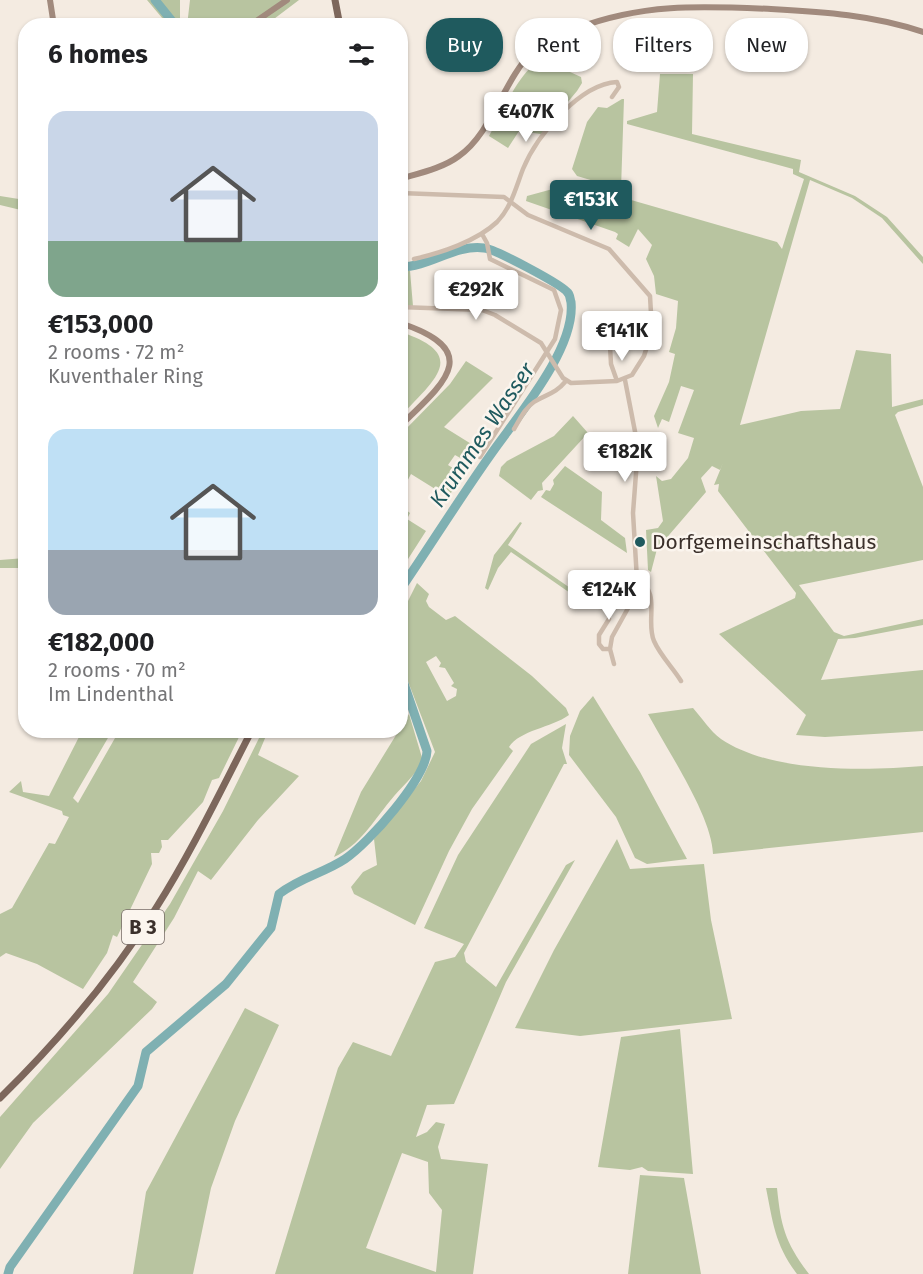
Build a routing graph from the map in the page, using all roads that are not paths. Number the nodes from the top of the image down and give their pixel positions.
1 (50, 0) edge
2 (287, 0) edge
3 (335, 0) edge
4 (53, 18) edge
5 (261, 18) edge
6 (338, 18) edge
7 (923, 32) edge
8 (612, 97) dead end
9 (408, 176) edge
10 (408, 193) edge
11 (511, 200) junction
12 (482, 234) junction
13 (414, 259) dead end
14 (408, 307) edge
15 (408, 326) edge
16 (610, 346) dead end
17 (548, 354) junction
18 (625, 380) junction
19 (566, 381) junction
20 (616, 381) junction
21 (408, 418) edge
22 (514, 429) dead end
23 (480, 457) dead end
24 (637, 580) junction
25 (609, 619) dead end
26 (610, 649) junction
27 (614, 664) dead end
28 (681, 681) dead end
29 (248, 738) edge
30 (0, 1098) edge

1 - 4 street
2 - 5 street
3 - 6 main road
7 - 9 street
8 - 11 street
10 - 11 street
11 - 12 street
11 - 18 street
12 - 13 street
12 - 17 street
14 - 17 street
15 - 21 street
16 - 20 street
17 - 19 street
17 - 23 street
18 - 20 street
18 - 24 street
19 - 20 street
19 - 22 street
24 - 26 street
24 - 28 street
25 - 26 street
26 - 27 street
29 - 30 main road, B 3

